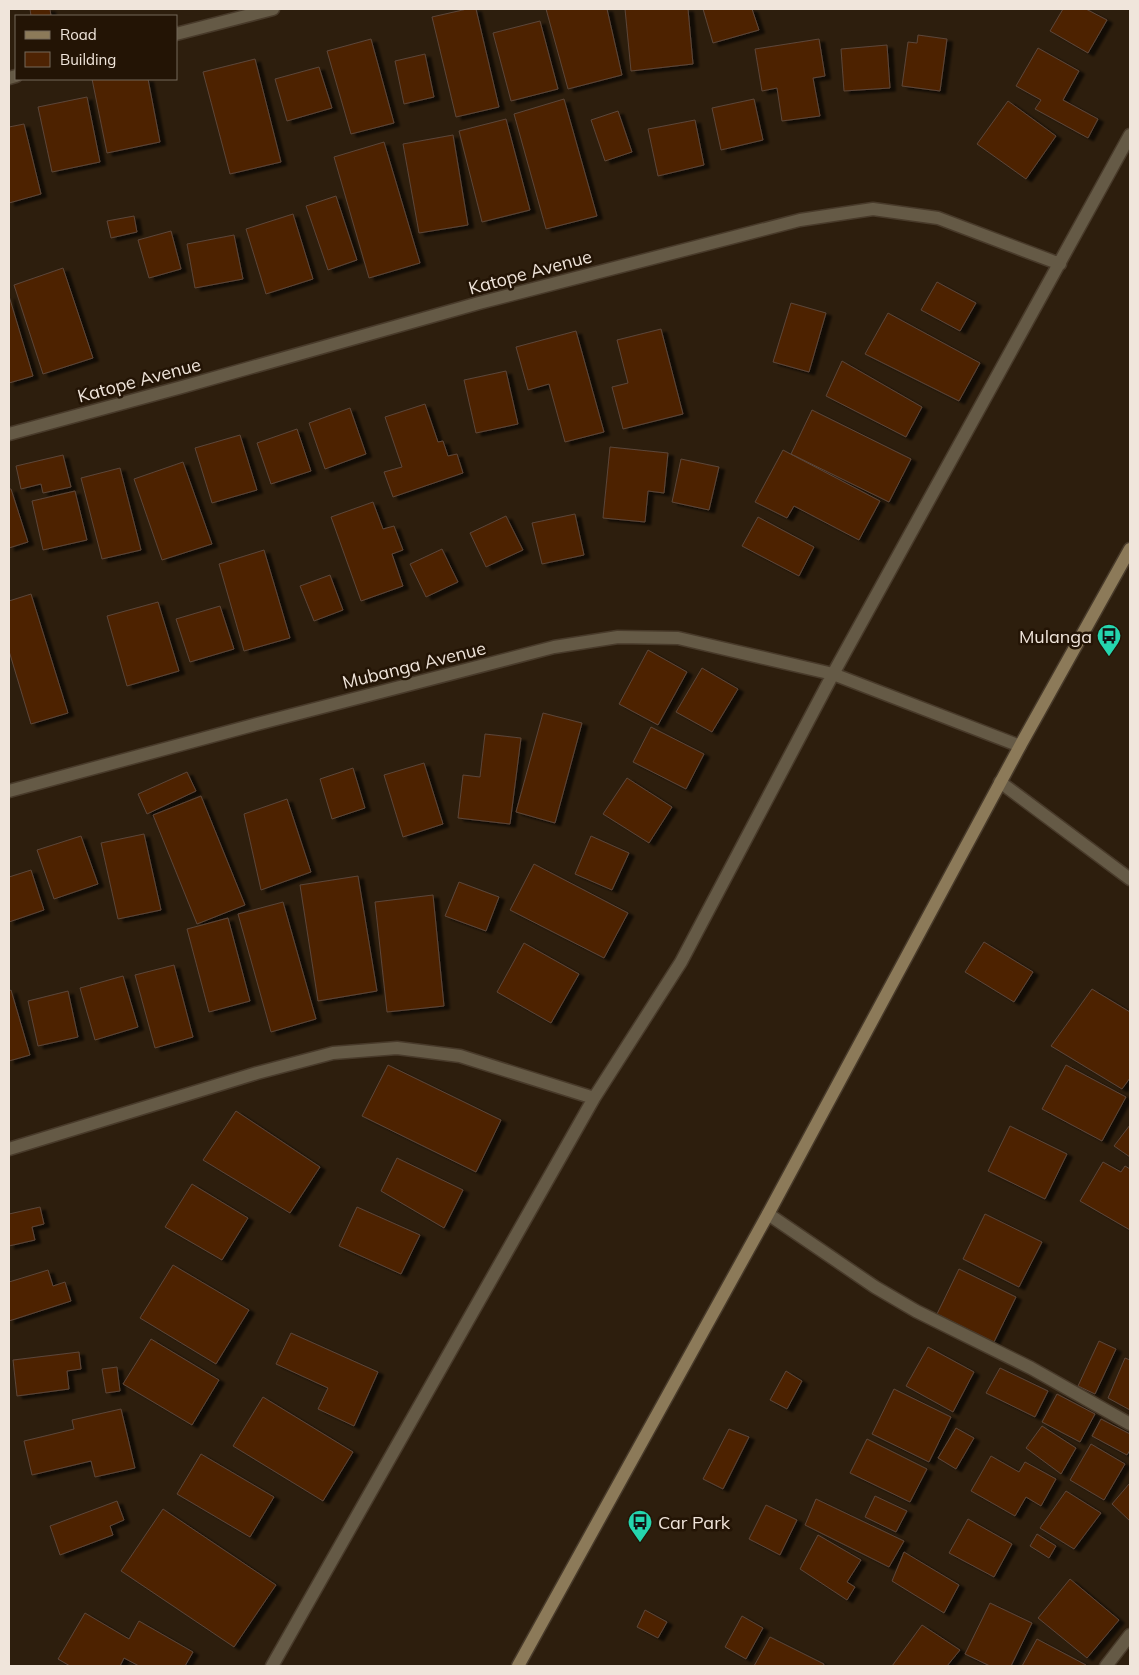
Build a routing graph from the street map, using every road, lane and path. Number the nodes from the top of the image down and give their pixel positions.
1 (273, 9) edge
2 (178, 33) edge
3 (1130, 135) edge
4 (1060, 264) junction
5 (9, 434) edge
6 (1130, 549) edge
7 (833, 674) junction
8 (1020, 746) junction
9 (1000, 782) junction
10 (9, 791) edge
11 (1130, 879) edge
12 (594, 1098) junction
13 (9, 1149) edge
14 (768, 1214) junction
15 (1130, 1424) edge
16 (1130, 1635) edge
17 (272, 1666) edge
18 (518, 1666) edge
19 (1106, 1666) edge

1 - 2 street
3 - 4 street
4 - 5 street, Katope Avenue
4 - 7 street
6 - 8 street
7 - 8 street, Mubanga Avenue
7 - 10 street, Mubanga Avenue
7 - 12 street
8 - 9 street
9 - 11 street
9 - 14 street
12 - 13 street
12 - 17 street
14 - 15 street
14 - 18 street
16 - 19 street

